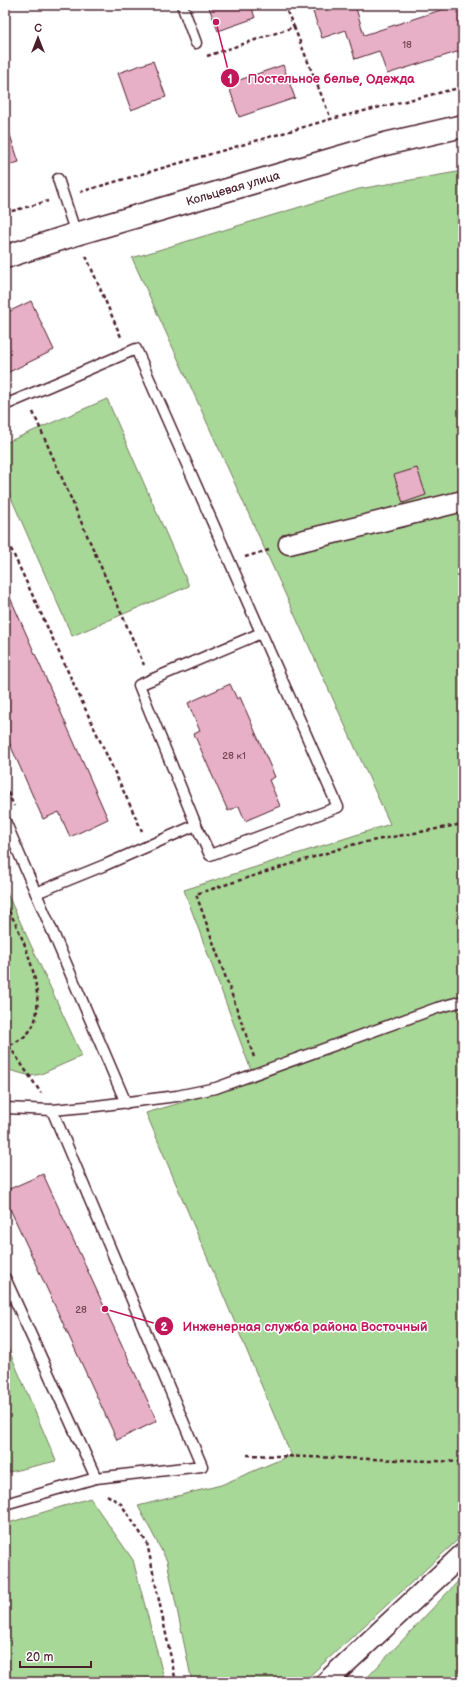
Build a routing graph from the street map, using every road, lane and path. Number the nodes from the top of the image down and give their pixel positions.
1 (182, 5) edge
2 (284, 5) edge
3 (294, 28) junction
4 (196, 43) joint
5 (463, 87) edge
6 (331, 119) junction
7 (463, 126) edge
8 (58, 179) dead end
9 (65, 196) junction
10 (5, 214) edge
11 (76, 234) junction
12 (5, 257) edge
13 (128, 352) junction
14 (26, 397) junction
15 (5, 405) edge
16 (463, 501) edge
17 (5, 536) edge
18 (289, 544) joint
19 (230, 562) junction
20 (261, 633) junction
21 (151, 680) junction
22 (5, 821) edge
23 (463, 824) edge
24 (196, 825) junction
25 (149, 846) junction
26 (36, 893) junction
27 (5, 905) edge
28 (463, 1001) edge
29 (5, 1040) edge
30 (9, 1046) junction
31 (5, 1048) edge
32 (259, 1073) junction
33 (126, 1103) junction
34 (5, 1108) edge
35 (52, 1110) junction
36 (5, 1278) edge
37 (247, 1455) dead end
38 (463, 1462) edge
39 (96, 1478) junction
40 (85, 1481) junction
41 (5, 1504) edge
42 (463, 1554) edge
43 (176, 1682) edge
44 (326, 1682) edge

1 - 4 lane
2 - 3 path
3 - 4 path
3 - 6 path
5 - 6 path
6 - 9 path
7 - 11 street, Кольцевая улица
8 - 9 lane
9 - 10 path
9 - 11 lane
11 - 12 street, Кольцевая улица
11 - 13 path
13 - 14 lane
13 - 19 lane
14 - 15 lane
14 - 21 path
16 - 18 street
17 - 25 path
18 - 19 path
19 - 20 lane
20 - 21 lane
20 - 24 lane
21 - 24 lane
22 - 26 lane
23 - 32 path
24 - 25 lane
25 - 26 lane
26 - 33 lane
27 - 30 path
28 - 32 lane
29 - 30 path
30 - 31 path
30 - 35 path
32 - 33 lane
33 - 35 lane
34 - 35 lane
35 - 39 lane
36 - 39 lane
37 - 38 path
39 - 40 lane
40 - 41 lane
40 - 43 path
42 - 44 street

